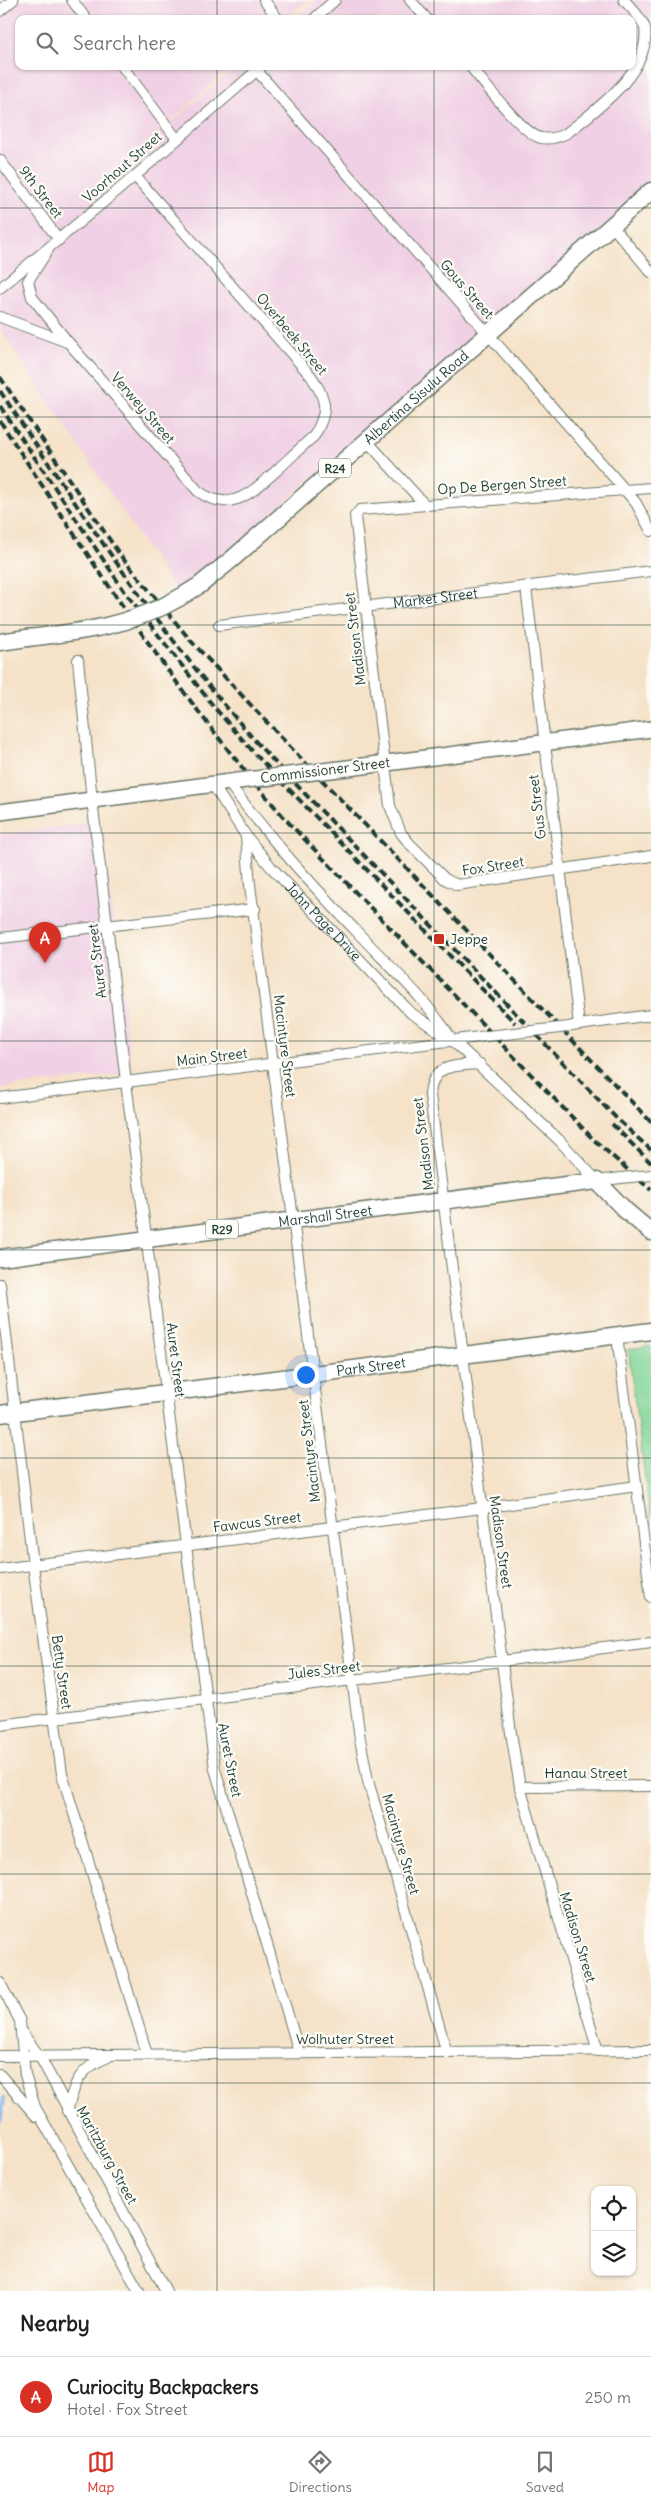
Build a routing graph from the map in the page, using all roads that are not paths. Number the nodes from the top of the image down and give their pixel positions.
1 (13, 0) edge
2 (72, 0) edge
3 (264, 0) edge
4 (335, 0) edge
5 (410, 0) edge
6 (624, 0) edge
7 (0, 11) edge
8 (83, 15) edge
9 (275, 15) edge
10 (318, 15) edge
11 (423, 15) edge
12 (125, 70) edge
13 (258, 70) edge
14 (260, 70) edge
15 (474, 70) edge
16 (176, 138) junction
17 (0, 160) edge
18 (135, 176) junction
19 (651, 191) edge
20 (612, 226) junction
21 (60, 240) junction
22 (49, 248) junction
23 (651, 272) edge
24 (0, 288) edge
25 (0, 317) edge
26 (487, 332) junction
27 (68, 342) junction
28 (367, 441) junction
29 (651, 488) edge
30 (625, 490) junction
31 (198, 491) joint
32 (425, 505) junction
33 (357, 512) joint
34 (651, 530) edge
35 (651, 570) edge
36 (526, 587) junction
37 (365, 607) junction
38 (219, 625) dead end
39 (0, 642) edge
40 (78, 660) dead end
41 (651, 729) edge
42 (543, 743) junction
43 (384, 763) junction
44 (233, 782) junction
45 (213, 785) junction
46 (92, 800) junction
47 (0, 812) edge
48 (246, 836) junction
49 (651, 856) edge
50 (558, 869) junction
51 (254, 909) junction
52 (107, 926) junction
53 (0, 938) edge
54 (651, 1015) edge
55 (574, 1026) junction
56 (452, 1040) junction
57 (273, 1064) junction
58 (480, 1064) junction
59 (126, 1082) junction
60 (0, 1098) edge
61 (651, 1175) edge
62 (598, 1181) junction
63 (444, 1201) junction
64 (294, 1219) junction
65 (651, 1232) edge
66 (147, 1238) junction
67 (0, 1258) edge
68 (0, 1284) edge
69 (651, 1331) edge
70 (617, 1336) junction
71 (464, 1355) junction
72 (314, 1374) junction
73 (166, 1393) junction
74 (8, 1413) edge
75 (636, 1486) junction
76 (482, 1508) junction
77 (332, 1526) junction
78 (187, 1544) junction
79 (33, 1565) junction
80 (0, 1568) edge
81 (651, 1597) edge
82 (651, 1642) edge
83 (503, 1661) junction
84 (353, 1680) junction
85 (205, 1698) junction
86 (55, 1718) junction
87 (0, 1725) edge
88 (651, 1786) edge
89 (520, 1787) junction
90 (0, 1983) edge
91 (23, 2034) junction
92 (651, 2050) edge
93 (598, 2051) junction
94 (299, 2052) junction
95 (447, 2053) junction
96 (147, 2054) junction
97 (113, 2055) junction
98 (0, 2056) edge
99 (22, 2057) junction
100 (40, 2057) junction
101 (0, 2075) edge
102 (67, 2111) junction
103 (48, 2130) junction
104 (139, 2291) edge
105 (166, 2291) edge

1 - 7 street
2 - 8 street
3 - 9 street
4 - 10 street
5 - 11 street
6 - 15 street
12 - 16 street
13 - 16 street, Voorhout Street
14 - 26 street, Gous Street
16 - 18 street, Voorhout Street
17 - 21 street, 9th Street
18 - 21 street, Voorhout Street
18 - 31 street, Overbeek Street
19 - 20 main road, Albertina Sisulu Road / R24
20 - 23 street
20 - 26 main road, Albertina Sisulu Road / R24
21 - 22 street, Voorhout Street
22 - 24 street, Voorhout Street
22 - 27 street, Verwey Street
25 - 27 street, Verwey Street
26 - 28 main road, Albertina Sisulu Road / R24
26 - 30 street, Gous Street
27 - 31 street, Verwey Street
28 - 32 street
28 - 39 main road, Albertina Sisulu Road / R24, bridge
29 - 30 street, Op De Bergen Street
30 - 32 street, Op De Bergen Street
30 - 34 street, Gous Street
32 - 33 street, Op De Bergen Street
33 - 37 street, Madison Street
35 - 36 street, Market Street
36 - 37 street, Market Street
36 - 42 street, Gus Street
37 - 38 street, Market Street
37 - 43 street, Madison Street
40 - 46 street, Auret Street
41 - 42 main road, Commissioner Street
42 - 43 main road, Commissioner Street
42 - 50 street, Gus Street
43 - 44 main road, Commissioner Street, bridge
43 - 50 street, Fox Street
44 - 45 main road, Commissioner Street
44 - 56 street, John Page Drive
45 - 46 main road, Commissioner Street
45 - 48 street, John Page Drive
46 - 47 main road, Commissioner Street
46 - 52 street, Auret Street
48 - 51 street, Macintyre Street
48 - 56 street, John Page Drive
49 - 50 street, Fox Street
50 - 55 street, Gus Street
51 - 52 street
51 - 57 street, Macintyre Street
52 - 53 street
52 - 59 street, Auret Street
54 - 55 street
55 - 56 street, Main Street, bridge
56 - 57 street, Main Street
56 - 58 street, John Page Drive
57 - 59 street, Main Street
57 - 64 street, Macintyre Street
58 - 62 street, John Page Drive
58 - 63 street, Madison Street
59 - 60 street, Main Street
59 - 66 street, Auret Street
61 - 62 street, Marshall Street, bridge
62 - 63 main road, Marshall Street / R29
62 - 65 main road, John Page Drive
63 - 64 main road, Marshall Street / R29
63 - 71 street, Madison Street
64 - 66 main road, Marshall Street / R29
64 - 72 street, Macintyre Street
66 - 67 main road, Marshall Street / R29
66 - 73 street, Auret Street
68 - 74 street, Betty Street
69 - 70 main road, Park Street
70 - 71 main road, Park Street
70 - 75 street
71 - 72 main road, Park Street
71 - 76 street, Madison Street
72 - 73 main road, Park Street
72 - 77 street, Macintyre Street
73 - 74 main road, Park Street
73 - 78 street, Auret Street
74 - 79 street, Betty Street
75 - 76 street, Fawcus Street
75 - 81 street
76 - 77 street, Fawcus Street
76 - 83 street, Madison Street
77 - 78 street, Fawcus Street
77 - 84 street, Macintyre Street
78 - 79 street, Fawcus Street
78 - 85 street, Auret Street
79 - 80 street, Fawcus Street
79 - 86 street, Betty Street
82 - 83 street, Jules Street
83 - 84 street, Jules Street
83 - 89 street, Madison Street
84 - 85 street, Jules Street
84 - 95 street, Macintyre Street
85 - 86 street, Jules Street
85 - 94 street, Auret Street
86 - 87 street, Jules Street
86 - 96 street, Betty Street
88 - 89 street, Hanau Street
89 - 93 street, Madison Street
90 - 91 street, Maritzburg Street
91 - 99 street, Maritzburg Street
91 - 100 street, Maritzburg Street
92 - 93 street, Wolhuter Street
93 - 95 street, Wolhuter Street
94 - 95 street, Wolhuter Street
94 - 96 street, Wolhuter Street
96 - 97 street, Wolhuter Street
97 - 100 street, Wolhuter Street
97 - 102 street
98 - 99 street, Wolhuter Street
99 - 100 street, Wolhuter Street
99 - 103 street, Maritzburg Street
100 - 102 street, Maritzburg Street
101 - 103 street
102 - 105 street, Maritzburg Street
103 - 104 street, Maritzburg Street

